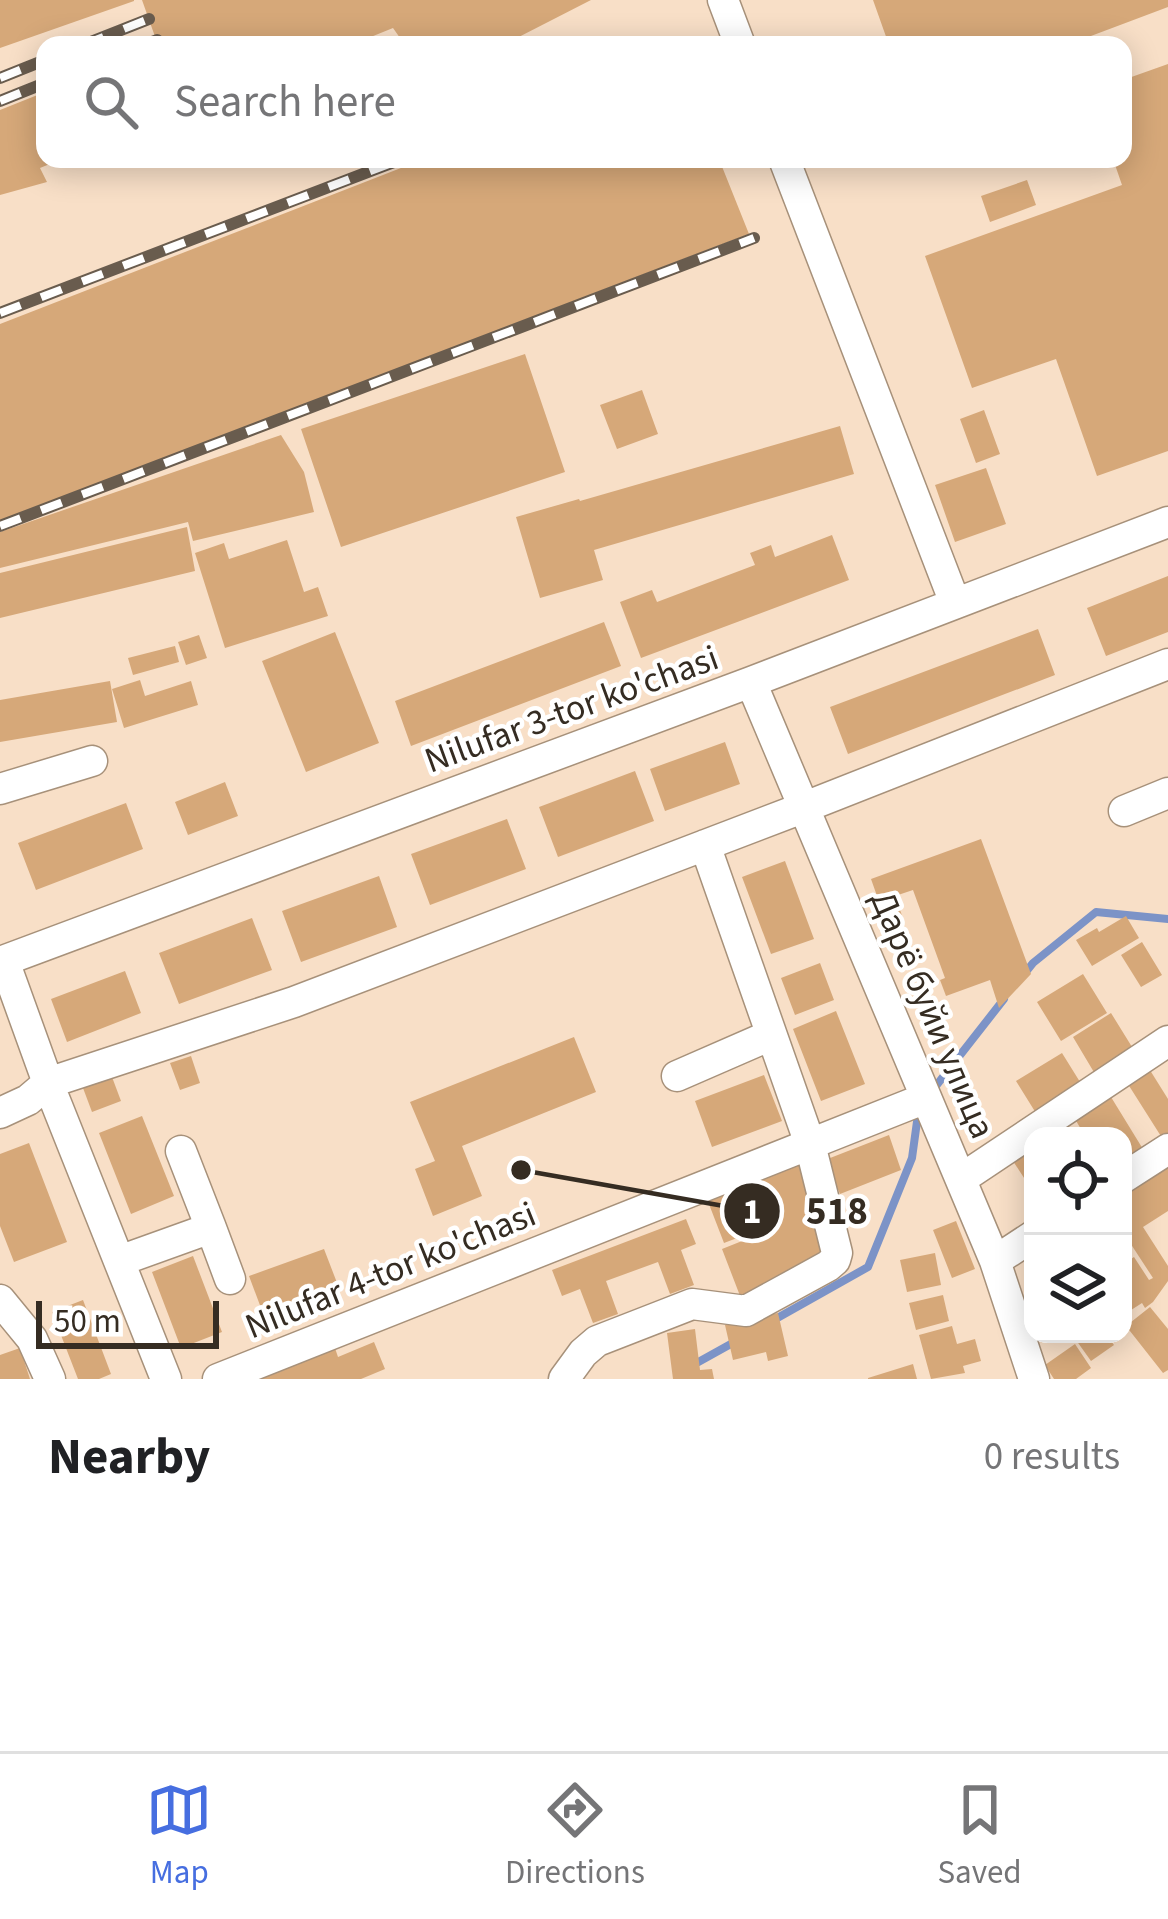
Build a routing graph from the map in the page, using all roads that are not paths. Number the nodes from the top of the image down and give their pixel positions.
1 (723, 0) edge
2 (737, 36) edge
3 (787, 168) edge
4 (1168, 522) edge
5 (955, 603) junction
6 (1168, 664) edge
7 (752, 682) junction
8 (92, 761) dead end
9 (0, 789) edge
10 (1168, 793) edge
11 (805, 807) junction
12 (1124, 811) dead end
13 (705, 845) junction
14 (2, 962) edge
15 (772, 1035) junction
16 (1168, 1041) edge
17 (677, 1076) dead end
18 (48, 1083) junction
19 (926, 1098) junction
20 (0, 1113) edge
21 (809, 1144) junction
22 (1168, 1148) edge
23 (181, 1151) dead end
24 (1132, 1172) edge
25 (961, 1179) junction
26 (211, 1228) junction
27 (1024, 1242) edge
28 (119, 1261) junction
29 (995, 1261) junction
30 (230, 1279) dead end
31 (0, 1300) edge
32 (50, 1379) edge
33 (166, 1379) edge
34 (218, 1379) edge
35 (564, 1379) edge
36 (1034, 1379) edge

1 - 2 street
3 - 5 street
4 - 5 street, Nilufar 3-tor ko'chasi
5 - 7 street, Nilufar 3-tor ko'chasi
6 - 11 street
7 - 11 street, Дарё буйи улица
7 - 14 street, Nilufar 3-tor ko'chasi
8 - 9 street
10 - 12 street
11 - 13 street
11 - 19 street, Дарё буйи улица
13 - 15 street
13 - 18 street
14 - 18 street
15 - 17 street
15 - 21 street
16 - 25 street
18 - 20 street
18 - 28 street
19 - 21 street, Nilufar 4-tor ko'chasi
19 - 25 street, Дарё буйи улица
21 - 34 street, Nilufar 4-tor ko'chasi
21 - 35 street
22 - 24 street
23 - 26 street
25 - 29 street, Дарё буйи улица
26 - 28 street
26 - 30 street
27 - 29 street
28 - 33 street
29 - 36 street, Дарё буйи улица
31 - 32 street

